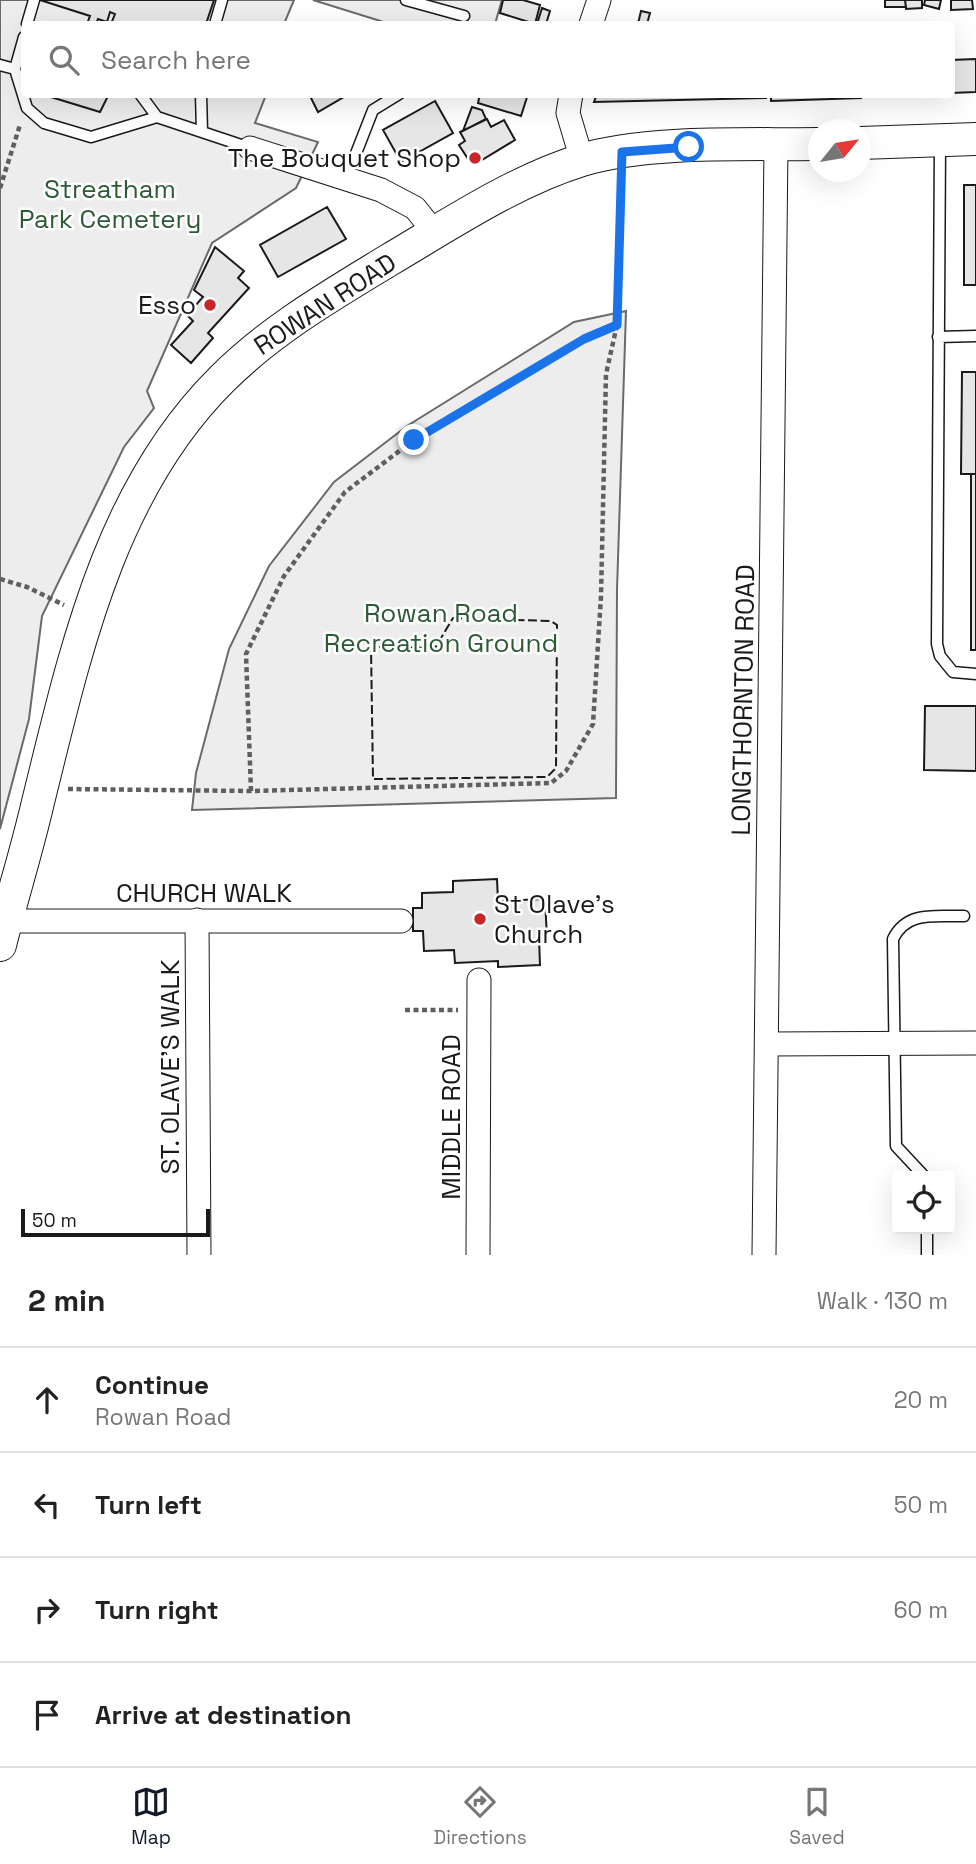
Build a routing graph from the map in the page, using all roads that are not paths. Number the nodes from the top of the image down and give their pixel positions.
1 (34, 0) edge
2 (222, 0) edge
3 (407, 0) edge
4 (599, 0) edge
5 (431, 4) edge
6 (464, 16) dead end
7 (28, 21) edge
8 (216, 21) edge
9 (592, 21) edge
10 (21, 46) edge
11 (0, 65) edge
12 (15, 69) junction
13 (21, 88) edge
14 (24, 98) edge
15 (143, 98) edge
16 (201, 98) edge
17 (392, 98) edge
18 (570, 98) edge
19 (158, 117) junction
20 (202, 132) junction
21 (976, 139) edge
22 (940, 141) junction
23 (871, 143) edge
24 (808, 144) edge
25 (776, 145) junction
26 (250, 148) joint
27 (582, 160) junction
28 (346, 179) junction
29 (435, 233) junction
30 (976, 336) edge
31 (938, 337) junction
32 (976, 674) edge
33 (964, 916) dead end
34 (197, 920) junction
35 (401, 922) dead end
36 (3, 933) edge
37 (479, 980) dead end
38 (895, 1043) junction
39 (976, 1043) edge
40 (767, 1044) junction
41 (918, 1171) edge
42 (927, 1234) edge
43 (199, 1255) edge
44 (478, 1255) edge
45 (764, 1255) edge
46 (927, 1255) edge

1 - 7 lane
2 - 8 lane
3 - 5 lane
4 - 9 street
5 - 6 lane
10 - 12 lane
11 - 12 lane
12 - 13 lane
14 - 19 lane
15 - 19 lane
16 - 20 lane
17 - 28 lane
18 - 27 street
19 - 20 lane
20 - 26 lane
21 - 22 main road
22 - 23 main road
22 - 31 lane
24 - 25 main road, ROWAN ROAD
25 - 27 main road, ROWAN ROAD
25 - 40 street, LONGTHORNTON ROAD
26 - 28 street
27 - 29 main road, ROWAN ROAD
28 - 29 street
29 - 36 main road, ROWAN ROAD
30 - 31 lane
31 - 32 lane
33 - 38 lane
34 - 35 street, CHURCH WALK
34 - 36 street, CHURCH WALK
34 - 43 street, ST. OLAVE'S WALK
37 - 44 street, MIDDLE ROAD
38 - 39 street
38 - 40 street
38 - 41 lane
40 - 45 street, LONGTHORNTON ROAD
42 - 46 lane

